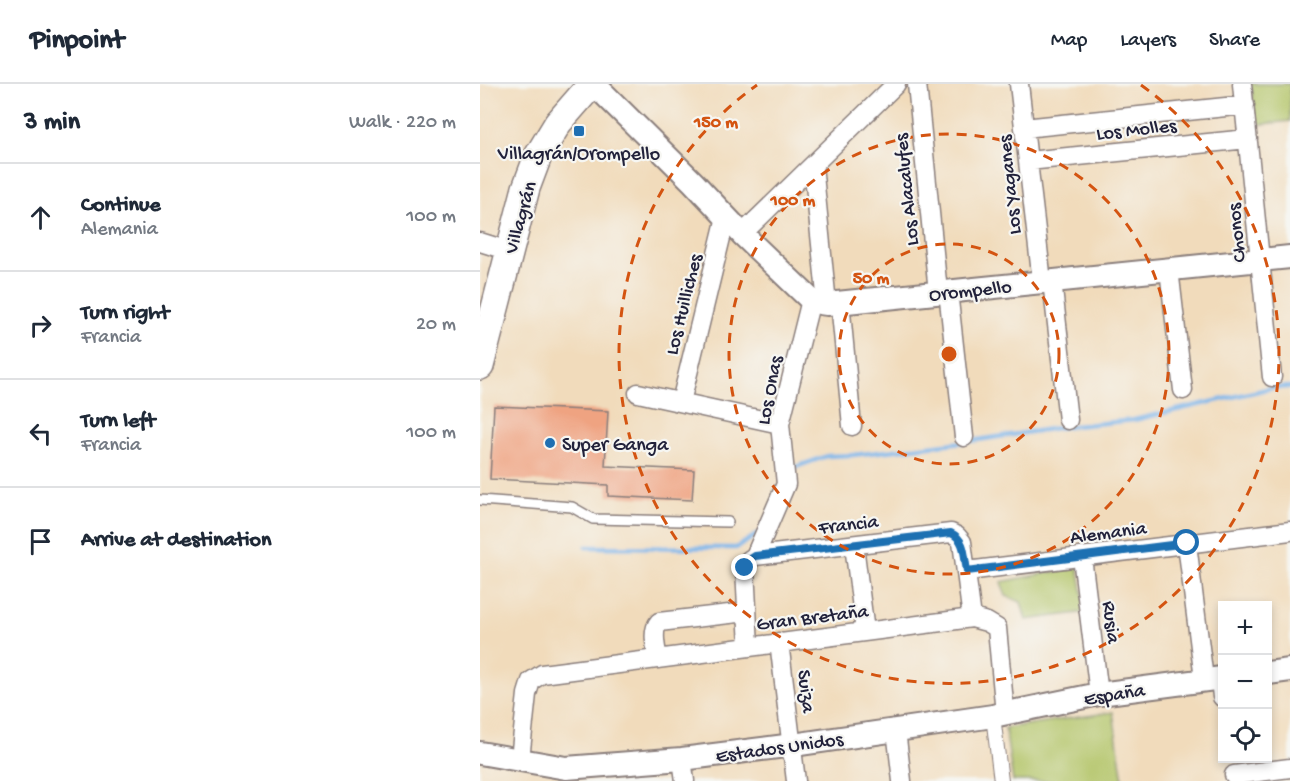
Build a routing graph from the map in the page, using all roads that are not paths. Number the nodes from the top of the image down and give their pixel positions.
1 (593, 84) edge
2 (896, 84) edge
3 (917, 84) edge
4 (1019, 84) edge
5 (1242, 84) edge
6 (1245, 105) junction
7 (1024, 128) junction
8 (1248, 140) junction
9 (1028, 161) junction
10 (813, 165) junction
11 (726, 217) junction
12 (742, 234) junction
13 (480, 242) edge
14 (509, 251) junction
15 (1290, 257) edge
16 (1260, 260) junction
17 (1169, 269) junction
18 (1047, 281) junction
19 (943, 291) junction
20 (826, 302) junction
21 (480, 366) edge
22 (1272, 377) dead end
23 (1184, 390) dead end
24 (638, 393) dead end
25 (681, 402) junction
26 (1068, 420) dead end
27 (780, 424) junction
28 (852, 426) dead end
29 (964, 437) dead end
30 (480, 500) edge
31 (728, 522) dead end
32 (1290, 533) edge
33 (1187, 543) junction
34 (854, 545) junction
35 (755, 556) junction
36 (1082, 557) junction
37 (967, 571) junction
38 (747, 612) junction
39 (972, 618) junction
40 (866, 632) junction
41 (779, 642) junction
42 (749, 647) junction
43 (658, 659) junction
44 (1290, 670) edge
45 (1272, 672) edge
46 (1217, 683) edge
47 (1099, 694) junction
48 (999, 715) junction
49 (896, 730) junction
50 (793, 745) junction
51 (480, 753) edge
52 (520, 759) junction
53 (1290, 768) edge
54 (684, 770) edge
55 (1234, 772) edge
56 (567, 775) edge
57 (796, 781) edge
58 (902, 781) edge
59 (1001, 781) edge

1 - 11 street
1 - 14 main road, Villagrán
2 - 10 street
3 - 19 street, Los Alacalufes
4 - 7 street, Los Yaganes
5 - 6 street, Chonos
6 - 7 street, Los Molles
6 - 8 street, Chonos
7 - 9 street, Los Yaganes
8 - 9 street, Los Molles
8 - 16 street, Chonos
9 - 18 street, Los Yaganes
10 - 12 street
10 - 20 street, Los Onas
11 - 12 street
11 - 25 street, Los Huilliches
12 - 20 street
13 - 14 street
14 - 21 main road, Villagrán
15 - 16 street, Orompello
16 - 17 street, Orompello
16 - 22 street, Chonos
17 - 18 street, Orompello
17 - 23 street
18 - 19 street, Orompello
18 - 26 street, Los Yaganes
19 - 20 street, Orompello
19 - 29 street, Los Alacalufes
20 - 27 street, Los Onas
20 - 28 street, Los Onas
24 - 25 street
25 - 27 street
27 - 35 street, Los Onas
30 - 31 lane
32 - 33 street, Alemania
33 - 36 street, Alemania
33 - 46 street
34 - 35 street, Francia
34 - 37 street, Francia
34 - 40 street
35 - 38 street
36 - 37 street, Alemania
36 - 47 street, Rusia
37 - 39 street, Francia
38 - 42 street
38 - 43 street, Gran Bretaña
39 - 40 street, Gran Bretaña
39 - 48 street
40 - 41 street, Gran Bretaña
41 - 42 street, Gran Bretaña
41 - 50 street, Suiza
42 - 43 street, Gran Bretaña
43 - 52 street, Gran Bretaña
44 - 45 street
46 - 47 street, España
47 - 48 street, España
48 - 49 street, Estados Unidos
48 - 59 street
49 - 50 street, Estados Unidos
49 - 58 street
50 - 54 street, Estados Unidos
50 - 57 street, Suiza
51 - 52 street, Estados Unidos
52 - 56 street, Estados Unidos
53 - 55 street
54 - 56 street, Estados Unidos

